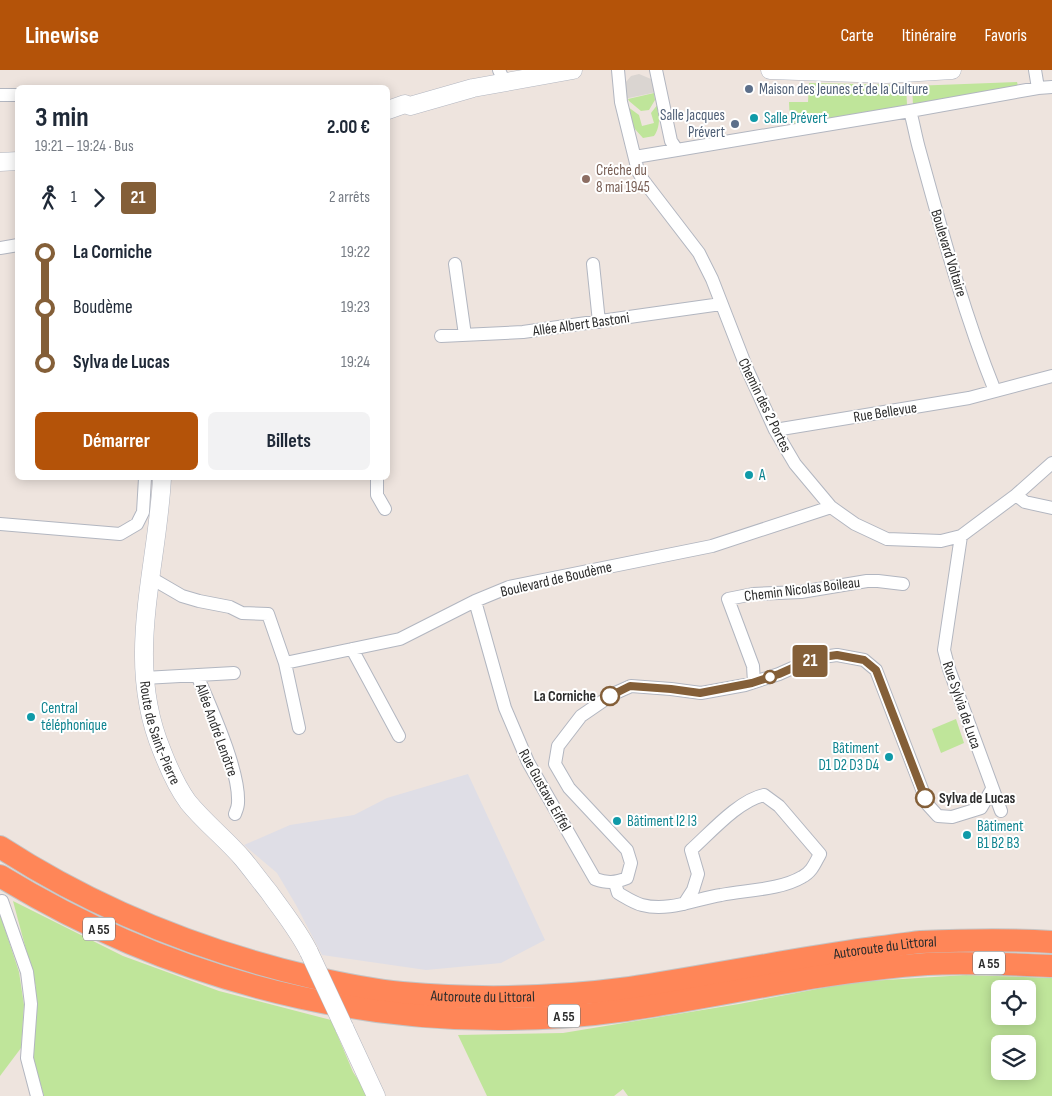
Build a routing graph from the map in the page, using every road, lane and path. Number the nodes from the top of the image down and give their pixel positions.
1 (573, 70) edge
2 (618, 70) edge
3 (656, 70) edge
4 (770, 70) edge
5 (952, 70) edge
6 (1035, 70) edge
7 (801, 71) edge
8 (920, 71) edge
9 (888, 72) edge
10 (501, 76) edge
11 (1052, 87) edge
12 (1038, 88) junction
13 (0, 95) edge
14 (15, 95) edge
15 (410, 106) junction
16 (390, 109) edge
17 (910, 112) junction
18 (390, 119) edge
19 (674, 145) junction
20 (635, 154) junction
21 (15, 161) edge
22 (0, 162) edge
23 (15, 168) edge
24 (0, 169) edge
25 (15, 245) edge
26 (0, 248) edge
27 (455, 264) dead end
28 (593, 264) dead end
29 (721, 304) junction
30 (599, 322) junction
31 (466, 335) junction
32 (441, 336) dead end
33 (1052, 376) edge
34 (995, 391) junction
35 (775, 430) junction
36 (1052, 464) edge
37 (145, 480) edge
38 (162, 480) edge
39 (377, 480) edge
40 (1016, 495) junction
41 (831, 507) junction
42 (1052, 508) edge
43 (385, 509) dead end
44 (0, 524) edge
45 (961, 536) junction
46 (151, 578) junction
47 (903, 584) dead end
48 (475, 601) junction
49 (352, 649) junction
50 (285, 663) junction
51 (234, 673) dead end
52 (197, 675) junction
53 (144, 678) junction
54 (754, 682) junction
55 (299, 728) dead end
56 (399, 736) dead end
57 (992, 789) junction
58 (1001, 811) dead end
59 (235, 814) dead end
60 (4, 849) edge
61 (0, 877) edge
62 (615, 883) junction
63 (2, 901) dead end
64 (684, 904) junction
65 (1052, 942) edge
66 (1052, 966) edge
67 (37, 1096) edge
68 (376, 1096) edge

1 - 10 main road
2 - 20 street, Chemin des 2 Portes
3 - 19 street
4 - 7 main road
5 - 8 main road
6 - 12 street
7 - 9 main road
8 - 9 main road
10 - 15 main road
11 - 12 street
12 - 17 street
13 - 14 street
15 - 16 main road
15 - 18 main road
17 - 19 street
17 - 34 street, Boulevard Voltaire
19 - 20 street
20 - 29 street, Chemin des 2 Portes
21 - 22 main road
23 - 24 main road
25 - 26 street
27 - 31 street
28 - 30 street
29 - 30 street, Allée Albert Bastoni
29 - 35 street, Chemin des 2 Portes
30 - 31 street, Allée Albert Bastoni
31 - 32 street, Allée Albert Bastoni
33 - 34 street, Rue Bellevue
34 - 35 street, Rue Bellevue
35 - 41 street, Chemin des 2 Portes
36 - 40 street, Chemin des 2 Portes
37 - 44 street
38 - 46 main road, Route de Saint-Pierre
39 - 43 street
40 - 42 street
40 - 45 street, Chemin des 2 Portes
41 - 45 street, Chemin des 2 Portes
41 - 48 street, Boulevard de Boudème
45 - 57 street, Rue Sylvia de Luca
46 - 50 street
46 - 53 main road, Route de Saint-Pierre
47 - 54 street, Chemin Nicolas Boileau
48 - 49 street, Boulevard de Boudème
48 - 62 street, Rue Gustave Eiffel
49 - 50 street, Boulevard de Boudème
49 - 56 street
50 - 55 street
51 - 52 street
52 - 53 street
52 - 59 street, Allée André Lenôtre
53 - 68 main road, Route de Saint-Pierre, bridge
54 - 57 street
54 - 62 street
57 - 58 street, Rue Sylvia de Luca
60 - 65 highway, Autoroute du Littoral / A 55
61 - 66 highway, Autoroute du Littoral / A 55
62 - 64 street, Rue Gustave Eiffel
63 - 67 street
64 - 64 street, Rue Gustave Eiffel

